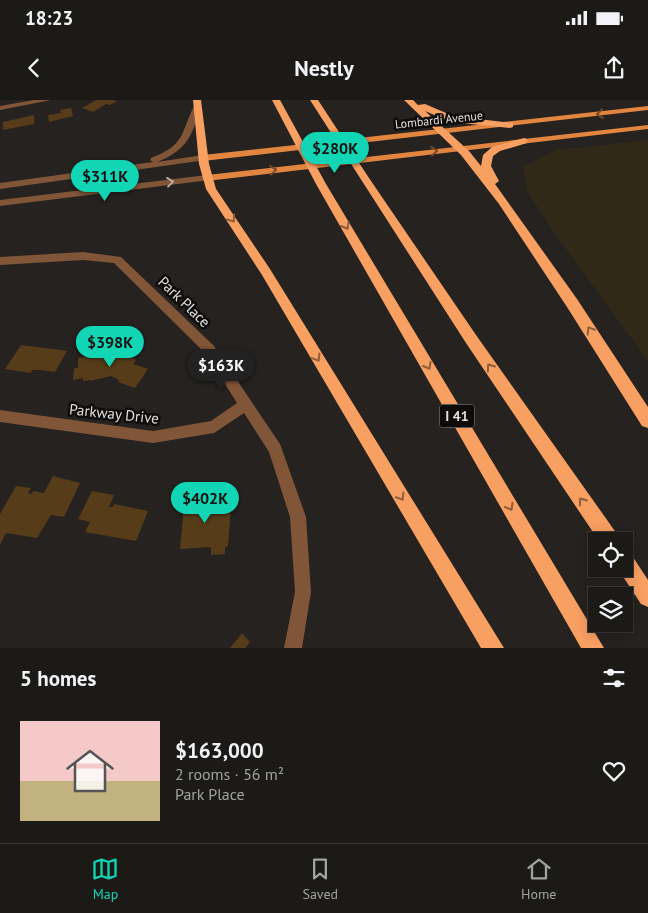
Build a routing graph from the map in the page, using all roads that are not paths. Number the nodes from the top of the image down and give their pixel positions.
1 (47, 100) edge
2 (276, 100) edge
3 (314, 100) edge
4 (408, 100) edge
5 (414, 100) edge
6 (197, 104) edge
7 (0, 108) edge
8 (648, 108) edge
9 (510, 125) junction
10 (648, 127) edge
11 (444, 132) junction
12 (524, 141) junction
13 (460, 148) junction
14 (203, 158) junction
15 (128, 167) junction
16 (207, 178) junction
17 (0, 185) edge
18 (503, 201) junction
19 (0, 203) edge
20 (0, 261) edge
21 (246, 404) junction
22 (0, 416) edge
23 (648, 421) edge
24 (604, 532) edge
25 (633, 575) edge
26 (648, 597) edge
27 (292, 648) edge
28 (493, 648) edge
29 (593, 648) edge

1 - 7 street
2 -> 29 highway, I 41
24 -> 3 highway
4 - 11 highway
5 - 9 highway
6 - 14 highway
6 - 15 street
8 -> 9 main road, Lombardi Avenue
9 - 11 main road, Lombardi Avenue
10 - 12 main road
11 - 13 highway
11 - 14 main road, Lombardi Avenue
12 - 13 main road
12 - 18 highway
16 -> 13 main road
13 - 18 highway
14 - 15 street
14 - 16 highway
15 - 17 street
19 -> 16 street
16 -> 28 highway
23 -> 18 highway
20 - 21 street, Park Place
21 - 22 street, Parkway Drive
21 - 27 street, Park Place
25 - 26 highway

